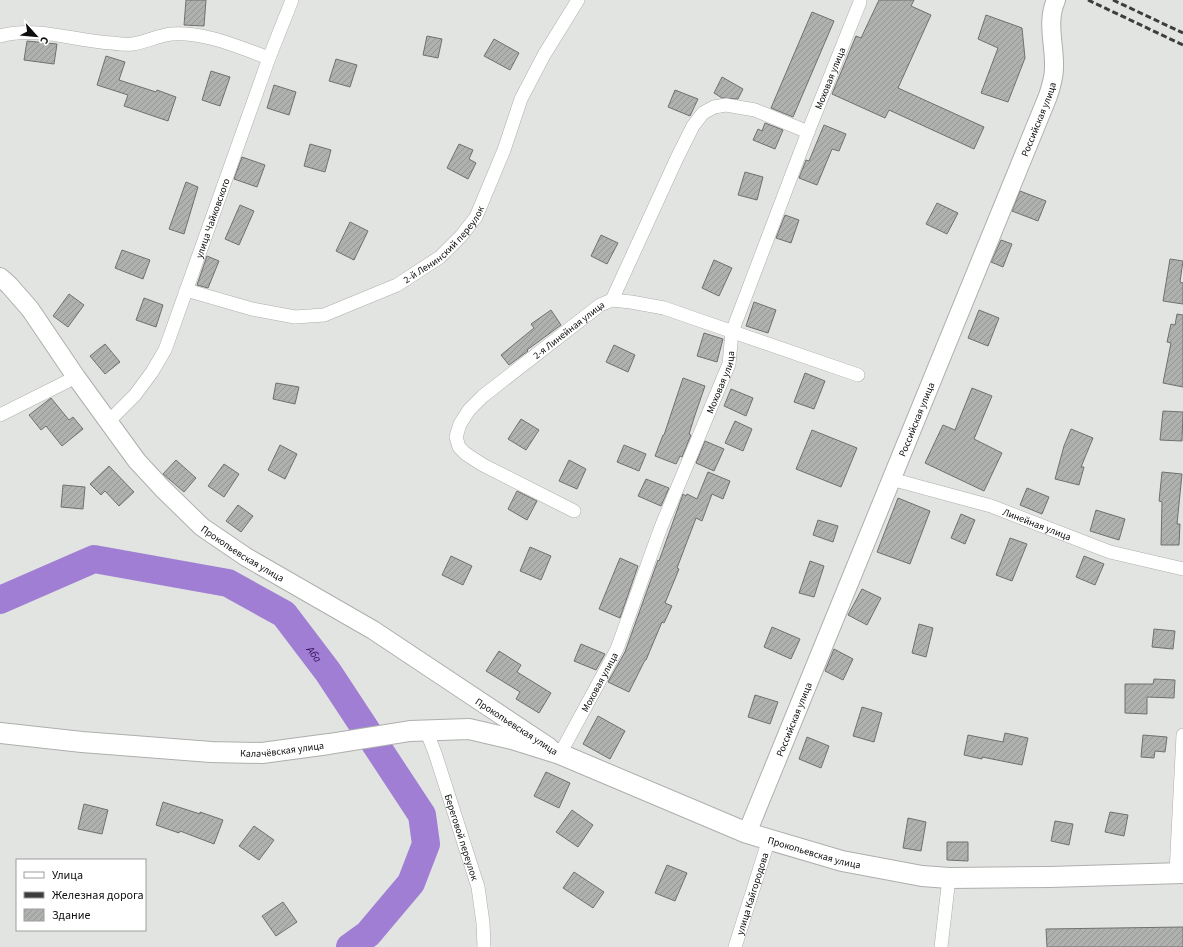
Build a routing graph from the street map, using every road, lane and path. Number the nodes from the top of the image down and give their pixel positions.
1 (292, 0) edge
2 (578, 0) edge
3 (1056, 0) edge
4 (860, 2) dead end
5 (0, 36) edge
6 (269, 58) junction
7 (808, 132) junction
8 (0, 277) edge
9 (186, 290) junction
10 (612, 300) junction
11 (732, 332) junction
12 (858, 375) dead end
13 (76, 377) junction
14 (0, 415) edge
15 (109, 421) junction
16 (891, 479) junction
17 (574, 511) dead end
18 (1183, 569) edge
19 (418, 730) junction
20 (0, 732) edge
21 (1183, 735) edge
22 (560, 754) junction
23 (747, 833) junction
24 (769, 839) junction
25 (1179, 873) edge
26 (949, 878) junction
27 (484, 947) edge
28 (735, 947) edge
29 (941, 947) edge

1 - 6 street, улица Чайковского
2 - 9 street, 2-й Ленинский переулок
3 - 16 main road, Российская улица
4 - 7 street, Моховая улица
5 - 6 street
6 - 9 street, улица Чайковского
7 - 10 street, 2-я Линейная улица
7 - 11 street, Моховая улица
8 - 13 main road, Прокопьевская улица
9 - 15 street, улица Чайковского
10 - 11 street
10 - 17 street, 2-я Линейная улица
11 - 12 street
11 - 22 street, Моховая улица
13 - 14 street
13 - 15 main road, Прокопьевская улица
15 - 22 main road, Прокопьевская улица
16 - 18 street, Линейная улица
16 - 23 main road, Российская улица
19 - 20 main road, Калачёвская улица
19 - 22 main road, Калачёвская улица
19 - 27 street, Береговой переулок
21 - 25 street
22 - 23 main road, Прокопьевская улица
23 - 24 main road, Прокопьевская улица
24 - 26 main road, Прокопьевская улица
24 - 28 street, улица Кайгородова
25 - 26 main road, Прокопьевская улица
26 - 29 street

